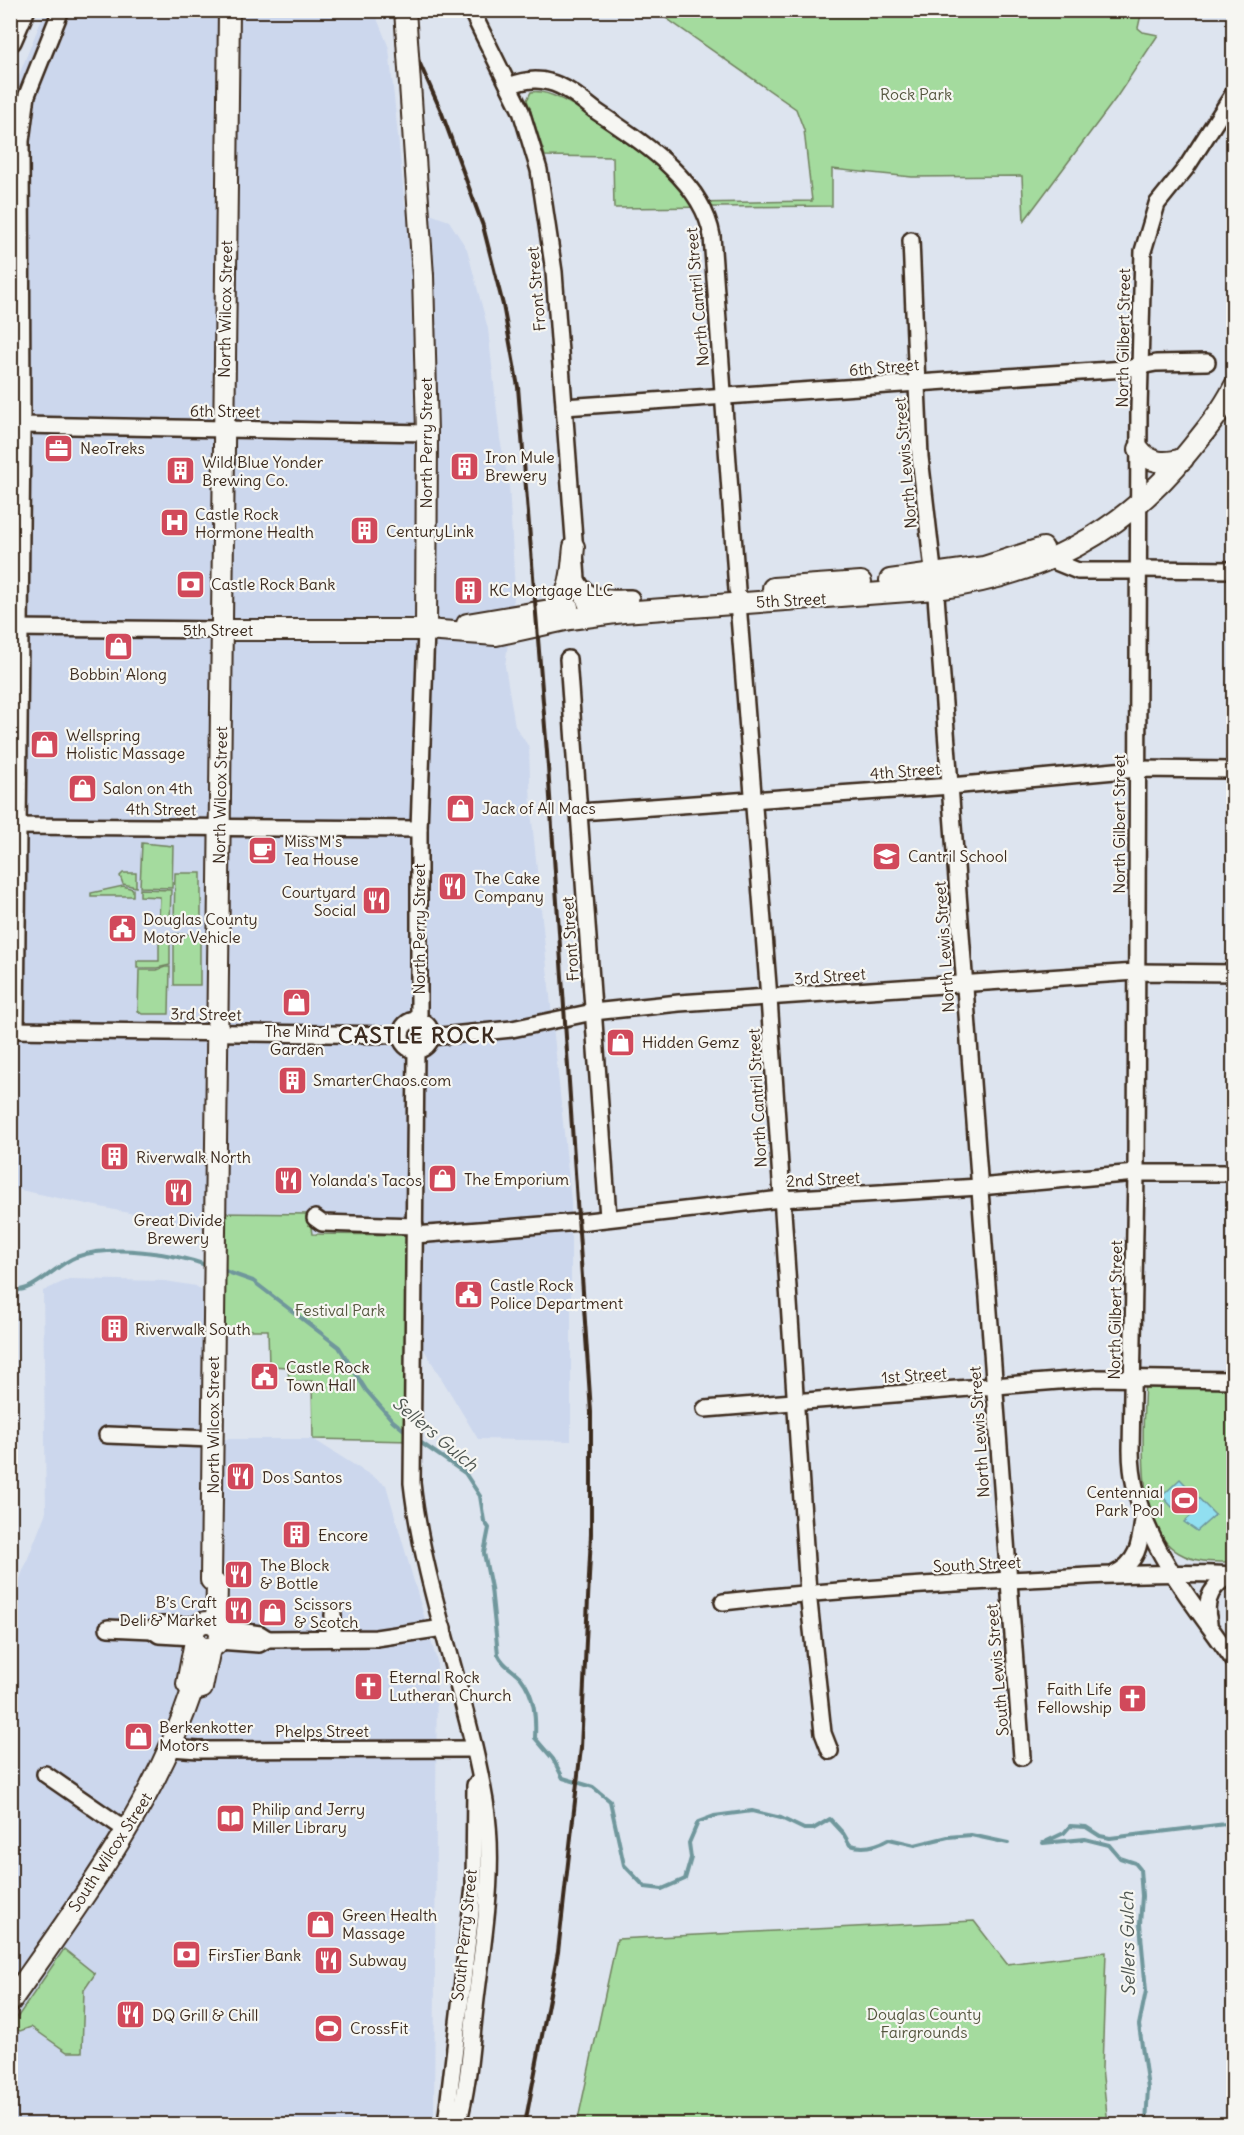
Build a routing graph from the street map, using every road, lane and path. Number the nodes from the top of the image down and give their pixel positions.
1 (23, 10) edge
2 (61, 10) edge
3 (229, 10) edge
4 (405, 10) edge
5 (471, 10) edge
6 (10, 40) edge
7 (509, 86) junction
8 (1233, 93) edge
9 (911, 240) dead end
10 (1207, 362) dead end
11 (1140, 366) junction
12 (917, 382) junction
13 (1233, 387) edge
14 (723, 397) junction
15 (564, 407) junction
16 (22, 425) junction
17 (224, 429) junction
18 (427, 433) junction
19 (1139, 449) junction
20 (1183, 459) junction
21 (1138, 504) junction
22 (574, 547) junction
23 (1051, 560) junction
24 (1138, 570) junction
25 (1233, 570) edge
26 (577, 579) junction
27 (935, 583) junction
28 (737, 596) junction
29 (585, 604) junction
30 (627, 605) junction
31 (553, 610) junction
32 (15, 628) edge
33 (222, 630) junction
34 (426, 630) junction
35 (568, 659) dead end
36 (1137, 769) junction
37 (1233, 770) edge
38 (951, 786) junction
39 (754, 800) junction
40 (580, 812) junction
41 (14, 826) edge
42 (219, 828) junction
43 (419, 829) junction
44 (1136, 972) junction
45 (1233, 973) edge
46 (965, 985) junction
47 (769, 998) junction
48 (592, 1012) junction
49 (419, 1020) junction
50 (14, 1030) edge
51 (217, 1032) junction
52 (400, 1035) junction
53 (431, 1037) junction
54 (416, 1050) junction
55 (1136, 1173) junction
56 (1233, 1173) edge
57 (979, 1187) junction
58 (781, 1199) junction
59 (608, 1217) junction
60 (315, 1218) dead end
61 (415, 1231) junction
62 (1132, 1378) junction
63 (1233, 1380) edge
64 (994, 1388) junction
65 (797, 1400) junction
66 (705, 1409) dead end
67 (107, 1435) dead end
68 (212, 1439) junction
69 (1143, 1520) junction
70 (1173, 1572) junction
71 (1112, 1575) junction
72 (1233, 1575) edge
73 (1007, 1580) junction
74 (808, 1592) junction
75 (723, 1602) dead end
76 (333, 1614) dead end
77 (1210, 1627) junction
78 (108, 1628) dead end
79 (443, 1628) junction
80 (206, 1634) junction
81 (333, 1638) junction
82 (1233, 1660) edge
83 (171, 1748) junction
84 (474, 1749) junction
85 (830, 1751) dead end
86 (1022, 1757) dead end
87 (45, 1774) dead end
88 (126, 1830) junction
89 (14, 1991) edge
90 (446, 2124) edge
91 (458, 2124) edge

1 - 6 highway
2 - 16 street
3 - 17 main road, North Wilcox Street
4 - 18 main road, North Perry Street, bridge
5 - 7 street, Front Street
7 - 14 street, North Cantril Street
7 - 15 street, Front Street
8 - 11 street, North Gilbert Street
9 - 12 street, North Lewis Street
10 - 11 street, 6th Street
11 - 12 street, 6th Street
11 - 19 street, North Gilbert Street
12 - 14 street, 6th Street
12 - 27 street, North Lewis Street
13 - 20 main road, 5th Street
14 - 15 street, 6th Street
14 - 28 street, North Cantril Street
15 - 22 street, Front Street
16 - 17 street, 6th Street
16 - 32 street
17 - 18 street, 6th Street
17 - 33 main road, North Wilcox Street
18 - 34 main road, North Perry Street
19 - 20 main road
19 - 21 street, North Gilbert Street
20 - 21 main road, 5th Street
21 - 23 main road, 5th Street
21 - 24 street, North Gilbert Street
21 - 27 main road, 5th Street
22 - 26 street, Front Street
22 - 31 main road
23 - 24 street
23 - 27 main road, 5th Street
24 - 25 street
24 - 36 street, North Gilbert Street
26 - 29 street, Front Street
26 - 30 street
27 - 28 main road, 5th Street
27 - 38 street, North Lewis Street
28 - 30 main road, 5th Street
28 - 39 street, North Cantril Street
29 - 30 main road, 5th Street
29 - 31 main road, 5th Street
30 - 34 main road, 5th Street
31 - 34 main road, 5th Street
32 - 33 street, 5th Street
32 - 41 street
33 - 34 main road, 5th Street
33 - 42 main road, North Wilcox Street
34 - 43 street, North Perry Street
35 - 40 street, Front Street
36 - 37 street, 4th Street
36 - 38 street, 4th Street
36 - 44 street, North Gilbert Street
38 - 39 street, 4th Street
38 - 46 street, North Lewis Street
39 - 40 street, 4th Street
39 - 47 street, North Cantril Street
40 - 48 street, Front Street
41 - 42 street, 4th Street
41 - 50 street
42 - 43 street, 4th Street
42 - 51 main road, North Wilcox Street
43 - 49 street, North Perry Street
44 - 45 street, 3rd Street
44 - 46 street, 3rd Street
44 - 55 street, North Gilbert Street
46 - 47 street, 3rd Street
46 - 57 street, North Lewis Street
47 - 48 street, 3rd Street
47 - 58 street, North Cantril Street
48 - 53 street, 3rd Street
48 - 59 street, Front Street
49 - 52 street
49 - 53 street
50 - 51 street, 3rd Street
51 - 52 street, 3rd Street
51 - 68 main road, North Wilcox Street
52 - 54 street
53 - 54 street
54 - 61 street
55 - 56 street, 2nd Street
55 - 57 street, 2nd Street
55 - 62 street, North Gilbert Street
57 - 58 street, 2nd Street
57 - 64 street, North Lewis Street
58 - 59 street, 2nd Street
58 - 65 street, North Cantril Street
59 - 61 street, 2nd Street
60 - 61 street, 2nd Street
61 - 79 street
62 - 63 street, 1st Street
62 - 64 street, 1st Street
62 - 69 street, North Gilbert Street
64 - 65 street, 1st Street
64 - 73 street, North Lewis Street
65 - 66 street, 1st Street
65 - 74 street, North Cantril Street
67 - 68 street
68 - 80 main road, North Wilcox Street
69 - 70 street, North Gilbert Street
69 - 71 street
70 - 71 street, South Street
70 - 72 street, South Street
70 - 77 street, North Gilbert Street
71 - 73 street, South Street
72 - 77 street
73 - 74 street, South Street
73 - 86 street, South Lewis Street
74 - 75 street, South Street
74 - 85 street, North Cantril Street
76 - 81 street
77 - 82 street, North Gilbert Street
78 - 80 street
79 - 81 street
79 - 84 street, South Perry Street
80 - 81 street
80 - 83 main road, South Wilcox Street
83 - 84 street, Phelps Street
83 - 88 main road, South Wilcox Street
84 - 90 street, South Perry Street
84 - 91 street, South Perry Street
87 - 88 street
88 - 89 main road, South Wilcox Street

